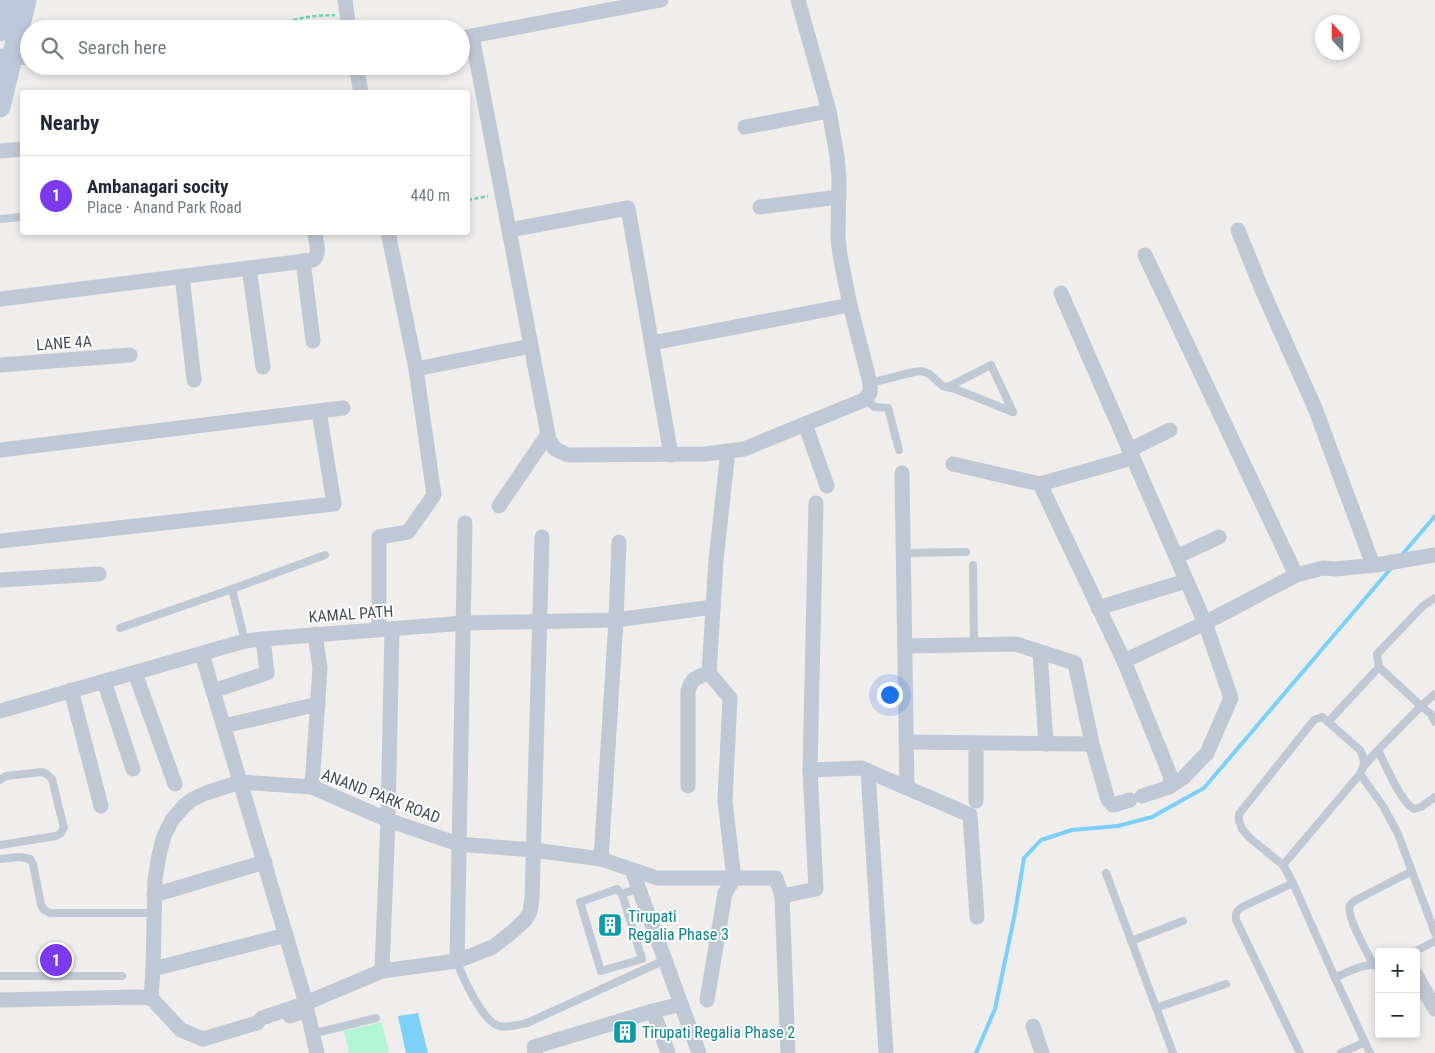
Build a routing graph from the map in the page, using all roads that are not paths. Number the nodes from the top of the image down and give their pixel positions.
1 (8, 0) edge
2 (26, 0) edge
3 (661, 0) edge
4 (798, 0) edge
5 (590, 7) edge
6 (22, 20) edge
7 (20, 28) edge
8 (0, 31) edge
9 (470, 36) edge
10 (470, 50) edge
11 (14, 57) edge
12 (358, 75) edge
13 (361, 90) edge
14 (0, 107) edge
15 (829, 111) junction
16 (745, 127) dead end
17 (20, 149) edge
18 (0, 151) edge
19 (839, 197) junction
20 (760, 207) dead end
21 (20, 217) edge
22 (0, 219) edge
23 (509, 230) junction
24 (1238, 230) dead end
25 (315, 235) edge
26 (389, 235) edge
27 (1145, 255) dead end
28 (303, 261) junction
29 (249, 268) junction
30 (182, 276) junction
31 (1061, 294) dead end
32 (0, 299) edge
33 (850, 305) junction
34 (313, 341) dead end
35 (652, 343) junction
36 (531, 346) junction
37 (130, 355) dead end
38 (0, 365) edge
39 (263, 366) dead end
40 (416, 369) junction
41 (194, 380) dead end
42 (948, 387) junction
43 (868, 390) junction
44 (343, 408) dead end
45 (319, 411) junction
46 (805, 424) junction
47 (1170, 430) dead end
48 (548, 434) junction
49 (0, 450) edge
50 (899, 450) dead end
51 (728, 451) junction
52 (671, 454) junction
53 (1130, 454) junction
54 (953, 464) dead end
55 (902, 473) dead end
56 (1040, 484) junction
57 (827, 486) dead end
58 (816, 503) dead end
59 (499, 506) dead end
60 (465, 523) dead end
61 (542, 537) dead end
62 (1218, 537) dead end
63 (0, 541) edge
64 (619, 542) dead end
65 (966, 552) dead end
66 (903, 553) junction
67 (325, 555) dead end
68 (1434, 556) edge
69 (1176, 557) junction
70 (973, 565) dead end
71 (1375, 565) junction
72 (99, 574) dead end
73 (1296, 575) junction
74 (0, 580) edge
75 (1186, 581) junction
76 (232, 590) junction
77 (1435, 598) edge
78 (713, 607) junction
79 (1098, 608) junction
80 (616, 620) junction
81 (540, 622) junction
82 (464, 623) junction
83 (1205, 623) junction
84 (120, 628) dead end
85 (385, 629) junction
86 (315, 634) junction
87 (263, 639) junction
88 (244, 642) junction
89 (974, 645) junction
90 (905, 646) junction
91 (1040, 652) junction
92 (202, 654) junction
93 (1124, 661) junction
94 (1379, 667) junction
95 (709, 672) junction
96 (135, 673) junction
97 (104, 681) junction
98 (72, 690) junction
99 (214, 691) junction
100 (1435, 694) edge
101 (318, 704) junction
102 (1421, 706) junction
103 (0, 711) edge
104 (1328, 722) junction
105 (1435, 722) edge
106 (224, 726) junction
107 (906, 742) junction
108 (976, 743) junction
109 (1046, 744) junction
110 (1092, 744) junction
111 (1378, 750) junction
112 (1364, 766) junction
113 (133, 769) dead end
114 (810, 770) junction
115 (868, 771) junction
116 (1360, 774) junction
117 (0, 780) edge
118 (240, 782) junction
119 (175, 784) dead end
120 (688, 786) dead end
121 (1169, 786) junction
122 (312, 787) junction
123 (908, 788) junction
124 (1435, 797) edge
125 (976, 801) dead end
126 (101, 806) dead end
127 (388, 820) junction
128 (458, 844) junction
129 (0, 845) edge
130 (533, 850) junction
131 (0, 858) edge
132 (601, 859) junction
133 (264, 862) junction
134 (1283, 865) junction
135 (632, 870) junction
136 (1412, 871) junction
137 (1106, 873) dead end
138 (734, 879) junction
139 (1293, 883) junction
140 (639, 888) junction
141 (622, 894) junction
142 (154, 895) junction
143 (782, 896) junction
144 (154, 913) junction
145 (977, 918) dead end
146 (1184, 921) dead end
147 (1435, 933) edge
148 (286, 934) junction
149 (1131, 941) junction
150 (1435, 941) edge
151 (1420, 949) edge
152 (665, 960) junction
153 (457, 961) junction
154 (1375, 963) edge
155 (1375, 965) edge
156 (153, 969) junction
157 (382, 971) junction
158 (0, 976) edge
159 (122, 976) dead end
160 (1335, 978) junction
161 (1420, 982) edge
162 (1226, 984) dead end
163 (150, 998) junction
164 (0, 1000) edge
165 (707, 1000) dead end
166 (306, 1003) junction
167 (681, 1004) junction
168 (1156, 1008) junction
169 (1435, 1009) edge
170 (653, 1011) junction
171 (376, 1018) dead end
172 (257, 1023) junction
173 (1033, 1026) dead end
174 (312, 1034) junction
175 (1364, 1042) junction
176 (317, 1053) edge
177 (536, 1053) edge
178 (668, 1053) edge
179 (699, 1053) edge
180 (788, 1053) edge
181 (886, 1053) edge
182 (1042, 1053) edge
183 (1173, 1053) edge
184 (1300, 1053) edge
185 (1341, 1053) edge
186 (1370, 1053) edge

1 - 8 main road
2 - 6 main road
3 - 5 street
4 - 15 street
5 - 9 street
7 - 11 main road
10 - 23 street
11 - 14 main road
12 - 13 street
15 - 16 street
15 - 19 street
17 - 18 street
19 - 20 street
19 - 33 street
21 - 22 lane
23 - 35 street
23 - 36 street
24 - 71 street
25 - 28 street
26 - 40 street
27 - 73 street
28 - 29 street
28 - 34 street
29 - 30 street
29 - 39 street
30 - 32 street
30 - 41 street
31 - 53 street
33 - 35 street
33 - 43 street
35 - 52 street
36 - 40 street
36 - 48 street
37 - 38 street, LANE 4A
40 - 85 street
42 - 42 lane
42 - 43 lane
43 - 46 street
43 - 50 lane
44 - 45 street
45 - 49 street
45 - 63 street
46 - 51 street
46 - 57 street
47 - 53 street
48 - 52 street
48 - 59 street
51 - 52 street
51 - 78 street
53 - 56 street
53 - 69 street
54 - 56 street
55 - 66 street
56 - 79 street
58 - 114 street
60 - 82 street
61 - 81 street
62 - 69 street
64 - 80 street
65 - 66 lane
66 - 90 street
67 - 76 lane
68 - 71 street
69 - 75 street
70 - 89 lane
71 - 73 street
72 - 74 street
73 - 83 street
75 - 79 street
75 - 83 street
76 - 84 lane
76 - 88 lane
77 - 94 lane
78 - 80 street, KAMAL PATH
78 - 95 street
79 - 93 street
80 - 81 street, KAMAL PATH
80 - 132 street
81 - 82 street, KAMAL PATH
81 - 130 street
82 - 85 street, KAMAL PATH
82 - 128 street
83 - 93 street
83 - 121 street
85 - 86 street, KAMAL PATH
85 - 127 street
86 - 87 street, KAMAL PATH
86 - 101 street
87 - 88 street, KAMAL PATH
87 - 99 street
88 - 92 street, KAMAL PATH
89 - 90 street
89 - 91 street
90 - 107 street
91 - 109 street
91 - 110 street
92 - 96 street, KAMAL PATH
92 - 99 street
93 - 121 street
94 - 102 lane
94 - 104 lane
95 - 120 street
95 - 138 street
96 - 97 street, KAMAL PATH
96 - 119 street
97 - 98 street, KAMAL PATH
97 - 113 street
98 - 103 street, KAMAL PATH
98 - 126 street
99 - 106 street
100 - 102 lane
101 - 106 street
101 - 122 street
102 - 105 lane
102 - 111 lane
104 - 112 lane
104 - 134 lane
106 - 118 street
107 - 108 street
107 - 123 street
108 - 109 street
108 - 125 street
109 - 110 street
110 - 121 street
111 - 112 lane
111 - 124 lane
112 - 116 lane
114 - 115 street
114 - 143 street
115 - 123 street
115 - 181 street
116 - 134 lane
116 - 136 lane
117 - 129 lane
118 - 122 street, ANAND PARK ROAD
118 - 133 street
118 - 142 street, ANAND PARK ROAD
122 - 127 street, ANAND PARK ROAD
123 - 145 street
127 - 128 street, ANAND PARK ROAD
127 - 157 street
128 - 130 street, ANAND PARK ROAD
128 - 153 street
130 - 132 street, ANAND PARK ROAD
130 - 153 street
131 - 144 lane
132 - 135 street, ANAND PARK ROAD
133 - 142 street
133 - 148 street
134 - 139 lane
135 - 138 street, ANAND PARK ROAD
135 - 140 street
136 - 147 lane
136 - 154 lane
137 - 149 lane
138 - 143 street, ANAND PARK ROAD
138 - 165 street
139 - 160 lane
139 - 184 lane
140 - 141 lane
140 - 152 street
141 - 141 lane
142 - 144 street, ANAND PARK ROAD
143 - 180 street
144 - 156 street, ANAND PARK ROAD
146 - 149 lane
148 - 156 street
148 - 166 street
149 - 168 lane
150 - 151 lane
152 - 153 lane
152 - 167 street
153 - 157 street
155 - 160 lane
156 - 163 street, ANAND PARK ROAD
157 - 166 street
158 - 159 lane
160 - 175 lane
161 - 169 street
162 - 168 lane
163 - 164 street
163 - 172 street
166 - 172 street
167 - 170 street
167 - 179 street
168 - 183 lane
170 - 177 street
170 - 178 street
171 - 174 lane
172 - 174 street
173 - 182 street
174 - 176 street
175 - 185 lane
175 - 186 lane

